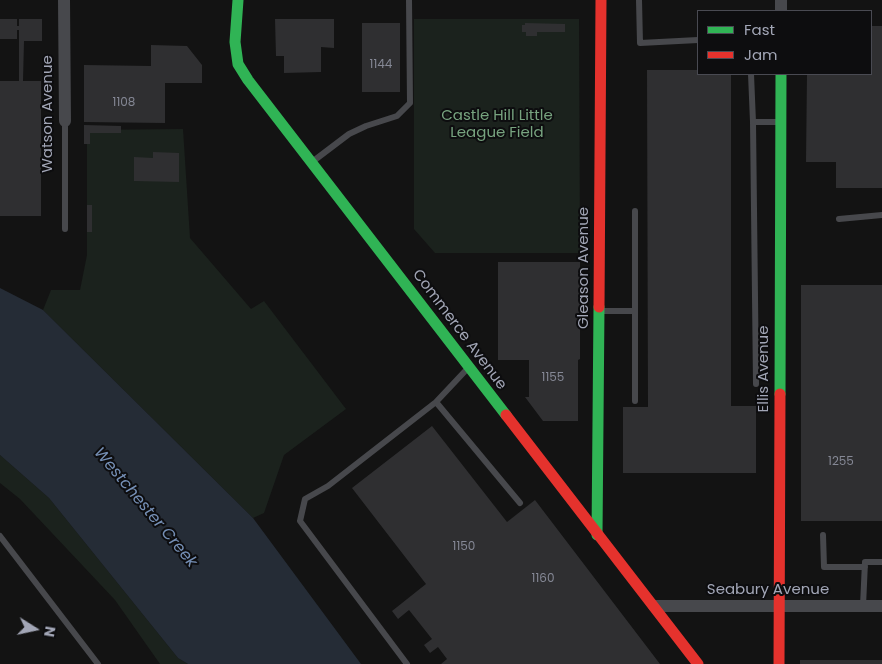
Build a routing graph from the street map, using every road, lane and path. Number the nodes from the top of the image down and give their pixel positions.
1 (64, 0) edge
2 (238, 0) edge
3 (408, 0) edge
4 (601, 0) edge
5 (639, 0) edge
6 (697, 40) edge
7 (751, 75) edge
8 (781, 75) edge
9 (65, 121) joint
10 (753, 122) junction
11 (780, 122) junction
12 (311, 163) junction
13 (635, 211) dead end
14 (882, 215) edge
15 (839, 219) dead end
16 (65, 229) dead end
17 (598, 311) junction
18 (635, 311) junction
19 (468, 368) junction
20 (756, 384) dead end
21 (436, 402) junction
22 (635, 402) dead end
23 (520, 503) dead end
24 (597, 535) junction
25 (823, 535) dead end
26 (0, 536) edge
27 (0, 540) edge
28 (882, 562) edge
29 (865, 567) junction
30 (654, 606) junction
31 (780, 606) junction
32 (863, 606) junction
33 (882, 606) edge
34 (96, 664) edge
35 (407, 664) edge
36 (698, 664) edge
37 (779, 664) edge

1 - 9 street, Watson Avenue
2 - 12 street, Commerce Avenue
3 - 12 lane
4 - 17 street, Gleason Avenue
5 - 6 lane
7 - 10 lane
8 - 11 street, Ellis Avenue
9 - 16 lane, Watson Avenue
10 - 11 lane
10 - 20 lane
11 - 31 street, Ellis Avenue
12 - 19 street, Commerce Avenue
13 - 18 lane
14 - 15 lane
17 - 18 lane
17 - 24 street, Gleason Avenue
18 - 22 lane
19 - 21 lane
19 - 24 street, Commerce Avenue
21 - 23 lane
21 - 35 lane
24 - 30 street, Commerce Avenue
25 - 29 lane
26 - 34 lane
27 - 34 lane
28 - 29 lane
29 - 32 lane
30 - 31 street, Seabury Avenue
30 - 36 street, Commerce Avenue
31 - 32 street, Seabury Avenue
31 - 37 street, Ellis Avenue
32 - 33 street, Seabury Avenue

